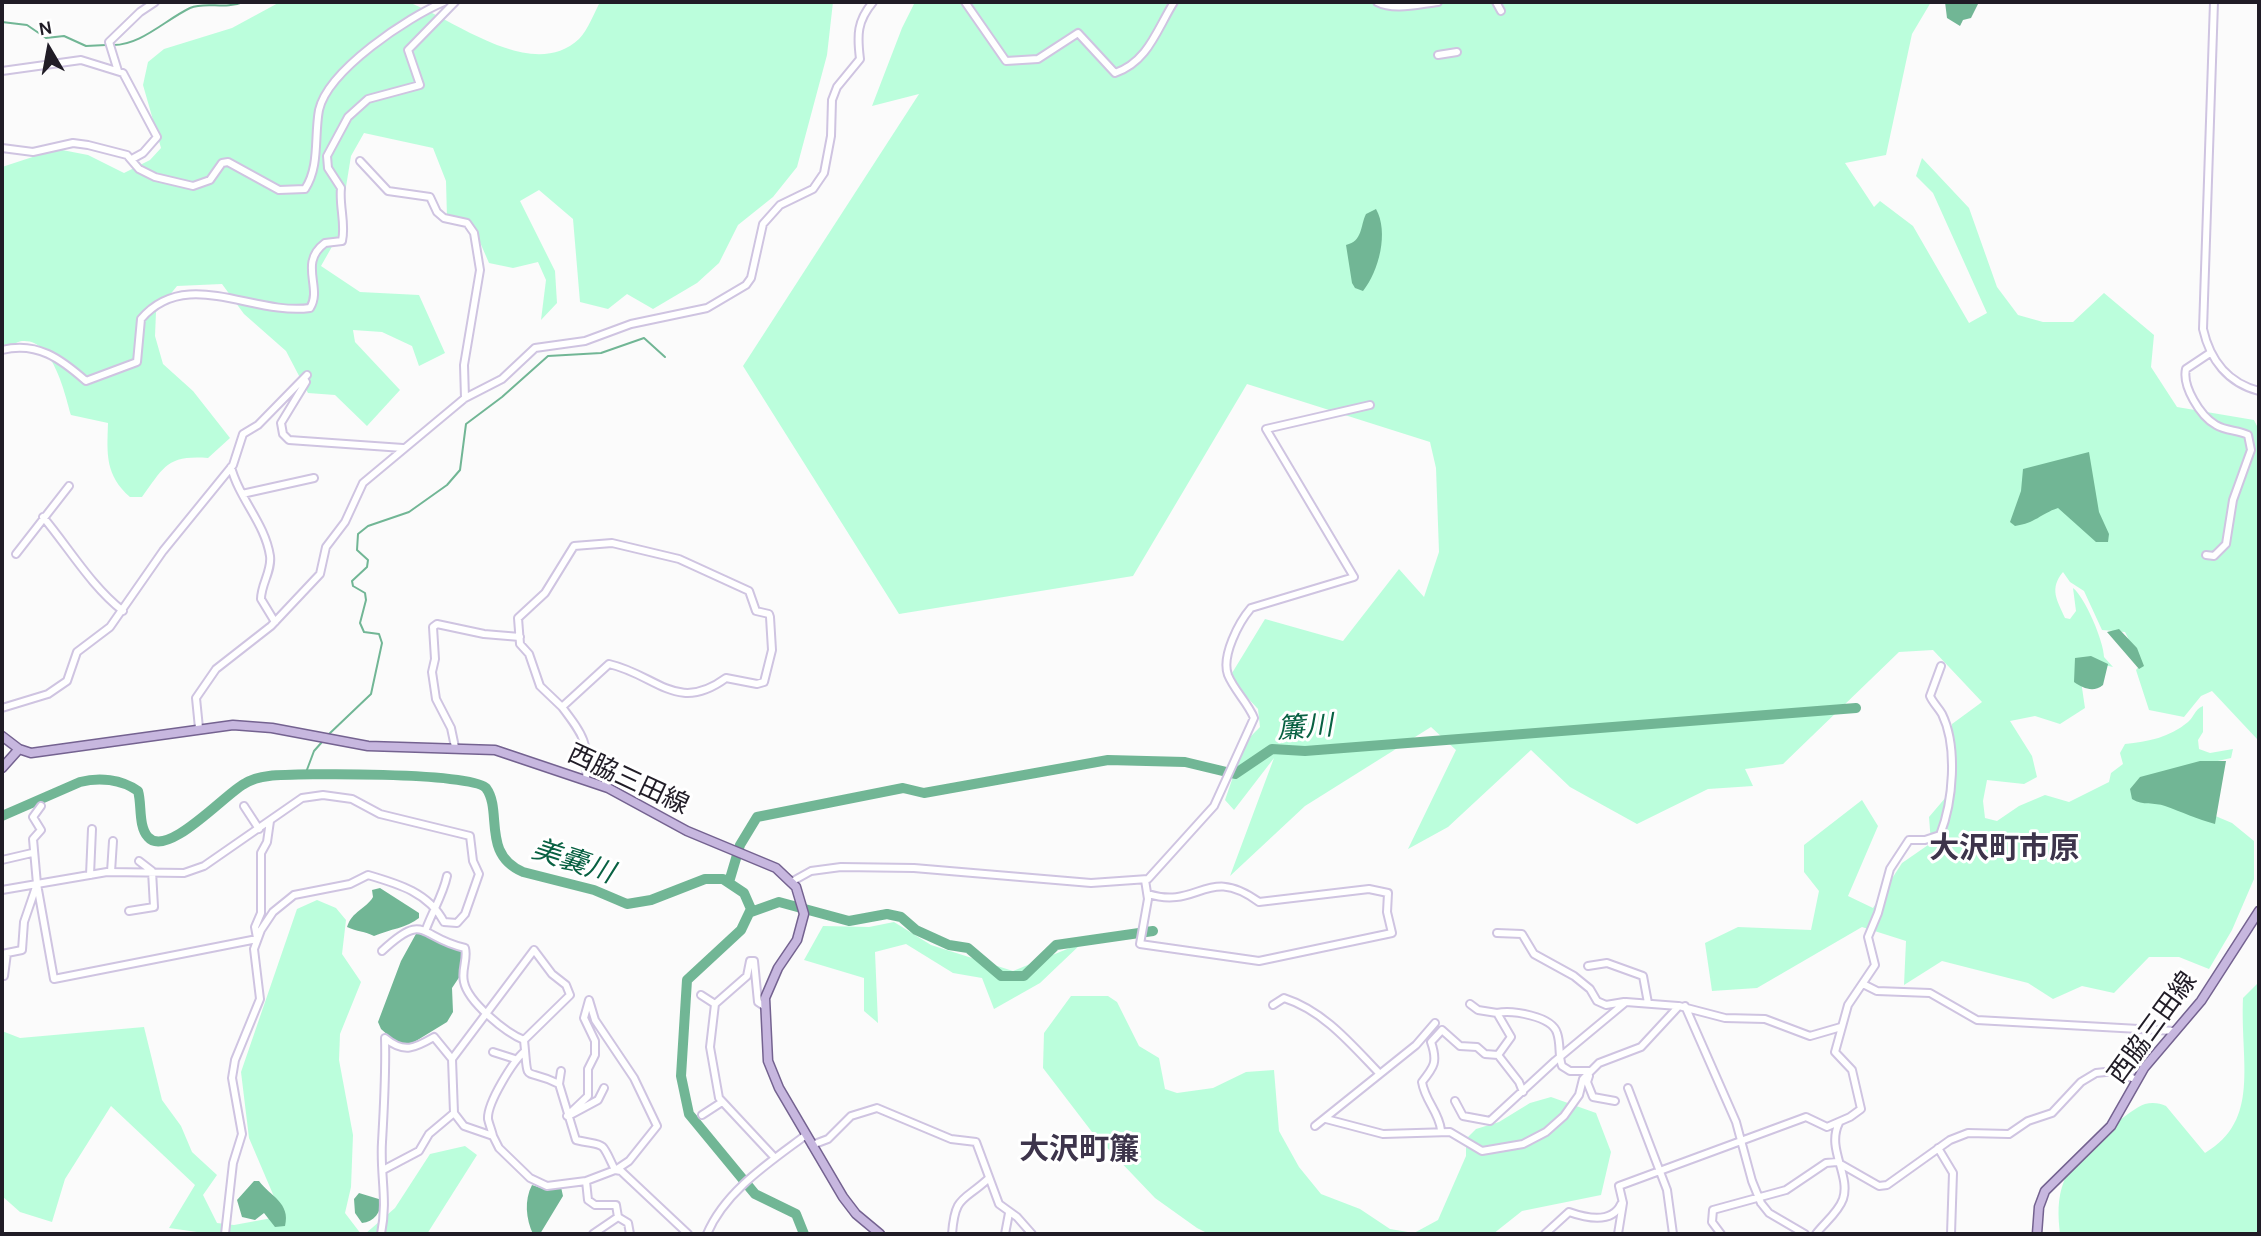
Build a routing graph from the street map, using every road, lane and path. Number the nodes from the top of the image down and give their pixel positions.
1 (156, 2) edge
2 (444, 2) edge
3 (455, 2) edge
4 (873, 2) edge
5 (965, 2) edge
6 (1174, 2) edge
7 (1377, 2) edge
8 (1438, 2) edge
9 (1496, 2) edge
10 (2214, 2) edge
11 (1501, 11) dead end
12 (1457, 52) dead end
13 (1438, 55) dead end
14 (2, 71) edge
15 (118, 71) junction
16 (2, 148) edge
17 (132, 159) junction
18 (360, 161) dead end
19 (2, 350) edge
20 (2210, 353) junction
21 (2259, 391) edge
22 (465, 398) junction
23 (1370, 405) dead end
24 (404, 448) junction
25 (231, 466) junction
26 (314, 478) dead end
27 (69, 486) dead end
28 (242, 494) junction
29 (43, 517) junction
30 (16, 554) dead end
31 (2206, 555) dead end
32 (123, 611) junction
33 (275, 622) junction
34 (520, 637) junction
35 (1941, 666) dead end
36 (562, 707) junction
37 (2, 708) edge
38 (199, 728) junction
39 (2, 736) edge
40 (455, 747) junction
41 (19, 749) junction
42 (2, 768) edge
43 (586, 779) junction
44 (41, 806) dead end
45 (244, 806) dead end
46 (270, 821) junction
47 (92, 829) dead end
48 (259, 830) junction
49 (113, 841) dead end
50 (32, 853) junction
51 (2, 860) edge
52 (139, 861) dead end
53 (111, 872) junction
54 (152, 872) junction
55 (90, 875) junction
56 (447, 876) dead end
57 (1145, 880) junction
58 (793, 881) junction
59 (37, 884) junction
60 (2, 890) edge
61 (1148, 894) junction
62 (434, 906) junction
63 (129, 911) dead end
64 (2259, 911) edge
65 (426, 929) junction
66 (1497, 933) dead end
67 (257, 939) junction
68 (382, 951) dead end
69 (5, 954) edge
70 (742, 956) dead end
71 (750, 961) junction
72 (1588, 966) dead end
73 (4, 976) dead end
74 (1863, 984) junction
75 (1580, 991) dead end
76 (1592, 993) junction
77 (701, 995) dead end
78 (1626, 1002) junction
79 (1470, 1003) dead end
80 (1648, 1003) junction
81 (715, 1004) junction
82 (1273, 1005) dead end
83 (764, 1006) junction
84 (1682, 1006) junction
85 (486, 1013) junction
86 (1497, 1013) junction
87 (1435, 1023) dead end
88 (1841, 1027) junction
89 (2175, 1031) junction
90 (524, 1040) junction
91 (525, 1051) junction
92 (493, 1052) dead end
93 (1498, 1055) junction
94 (1559, 1058) junction
95 (452, 1059) junction
96 (515, 1059) junction
97 (1591, 1070) junction
98 (561, 1071) dead end
99 (1379, 1073) junction
100 (2137, 1080) junction
101 (559, 1084) junction
102 (604, 1088) dead end
103 (1628, 1088) dead end
104 (1523, 1092) junction
105 (722, 1101) junction
106 (1455, 1101) dead end
107 (1615, 1101) dead end
108 (454, 1113) junction
109 (702, 1115) dead end
110 (567, 1116) junction
111 (1325, 1119) junction
112 (1839, 1124) junction
113 (1315, 1126) dead end
114 (1441, 1130) junction
115 (806, 1135) junction
116 (493, 1136) junction
117 (1742, 1141) junction
118 (812, 1145) junction
119 (1938, 1148) junction
120 (775, 1158) junction
121 (1837, 1162) junction
122 (383, 1170) junction
123 (616, 1170) junction
124 (1660, 1172) junction
125 (988, 1179) junction
126 (586, 1181) junction
127 (1622, 1197) junction
128 (1759, 1198) junction
129 (1009, 1213) junction
130 (618, 1217) junction
131 (225, 1234) edge
132 (381, 1234) edge
133 (593, 1234) edge
134 (630, 1234) edge
135 (688, 1234) edge
136 (708, 1234) edge
137 (880, 1234) edge
138 (952, 1234) edge
139 (1005, 1234) edge
140 (1032, 1234) edge
141 (1545, 1234) edge
142 (1618, 1234) edge
143 (1673, 1234) edge
144 (1721, 1234) edge
145 (1805, 1234) edge
146 (1816, 1234) edge
147 (1951, 1234) edge
148 (2037, 1234) edge

1 - 15 street
2 - 17 street
3 - 19 street
4 - 22 street
5 - 6 street
7 - 8 street
9 - 11 street
10 - 20 street
12 - 13 street
14 - 15 street
15 - 17 street
16 - 17 street
18 - 22 street
20 - 21 street
20 - 31 street
22 - 24 street
23 - 57 street
24 - 25 street
24 - 33 street
25 - 28 street
25 - 32 street
26 - 28 street
27 - 29 street
28 - 33 street
29 - 30 street
29 - 32 street
32 - 37 street
33 - 38 street
34 - 36 street
34 - 36 street
34 - 40 street
35 - 74 street
36 - 43 street
38 - 40 main road, 西脇三田線
38 - 41 main road, 西脇三田線
39 - 41 main road
40 - 43 main road, 西脇三田線
41 - 42 main road
43 - 58 main road, 西脇三田線
44 - 50 street
45 - 48 street
46 - 48 street
46 - 62 street
46 - 67 street
47 - 55 street
48 - 54 street
49 - 53 street
50 - 51 street
50 - 59 street
52 - 54 street
53 - 54 street
53 - 55 street
54 - 63 street
55 - 59 street
56 - 62 street
57 - 58 street
57 - 61 street
58 - 83 main road
59 - 60 street
59 - 67 street
59 - 69 street
61 - 61 street
62 - 65 street
62 - 67 street
64 - 89 main road, 西脇三田線
65 - 68 street
65 - 85 street
66 - 76 street
67 - 131 street
69 - 73 street
70 - 71 street
71 - 81 street
71 - 83 street
72 - 80 street
74 - 88 street
74 - 89 street
75 - 76 street
76 - 78 street
77 - 81 street
78 - 80 street
78 - 94 street
79 - 86 street
80 - 84 street
81 - 105 street
82 - 99 street
83 - 115 main road
84 - 88 street
84 - 97 street
84 - 117 street
85 - 90 street
85 - 90 street
85 - 95 street
86 - 93 street
86 - 94 street
87 - 99 street
88 - 112 street
89 - 100 main road, 西脇三田線
90 - 91 street
91 - 96 street
91 - 101 street
92 - 96 street
93 - 104 street
93 - 114 street
94 - 97 street
94 - 104 street
95 - 108 street
95 - 122 street
96 - 116 street
97 - 107 street
97 - 114 street
98 - 101 street
99 - 111 street
100 - 119 street
100 - 148 main road, 西脇三田線
101 - 110 street
102 - 110 street
103 - 124 street
104 - 106 street
105 - 109 street
105 - 120 street
108 - 116 street
108 - 122 street
110 - 123 street
110 - 123 street
111 - 113 street
111 - 114 street
112 - 117 street
112 - 121 street
115 - 118 main road
115 - 120 street
116 - 126 street
117 - 124 street
117 - 128 street
118 - 125 street
118 - 137 main road
119 - 121 street
119 - 147 street
120 - 136 street
121 - 128 street
121 - 146 street
122 - 132 street
123 - 126 street
123 - 135 street
124 - 127 street
124 - 143 street
125 - 129 street
125 - 138 street
126 - 130 street
127 - 141 street
127 - 142 street
128 - 144 street
128 - 145 street
129 - 139 street
129 - 140 street
130 - 133 street
130 - 134 street

